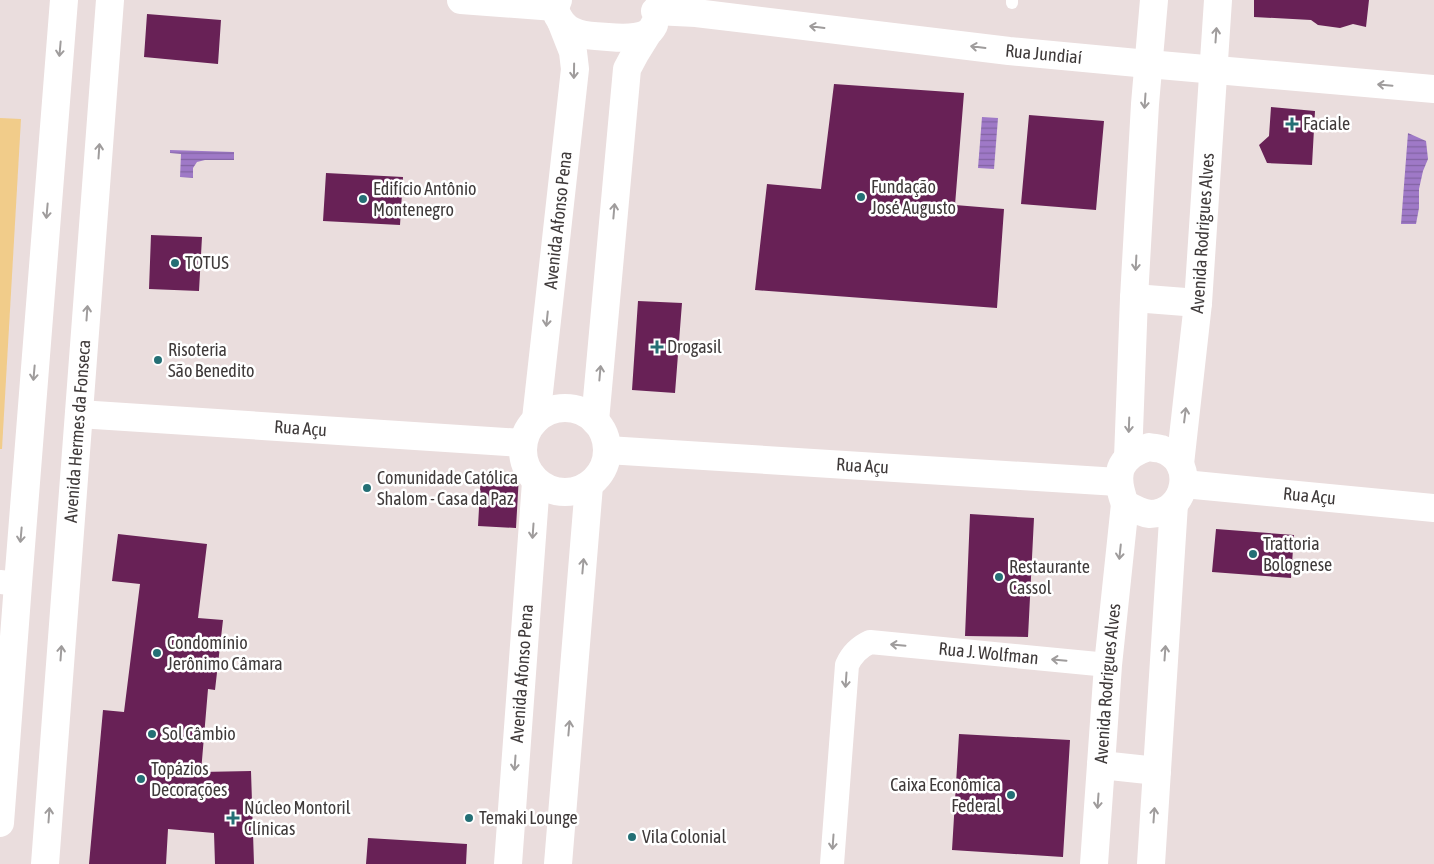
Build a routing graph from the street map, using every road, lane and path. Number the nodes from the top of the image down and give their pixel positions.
1 (64, 0) edge
2 (110, 0) edge
3 (461, 0) edge
4 (1154, 0) edge
5 (1218, 0) edge
6 (558, 10) edge
7 (651, 15) edge
8 (1148, 64) junction
9 (1213, 70) junction
10 (1434, 89) edge
11 (1134, 298) junction
12 (1198, 303) junction
13 (79, 414) junction
14 (536, 419) junction
15 (595, 421) junction
16 (522, 444) junction
17 (607, 450) junction
18 (1124, 481) junction
19 (536, 482) junction
20 (1179, 484) junction
21 (589, 485) junction
22 (1434, 508) edge
23 (9, 583) edge
24 (1108, 665) junction
25 (1101, 765) junction
26 (1157, 771) junction
27 (0, 823) edge
28 (45, 864) edge
29 (508, 864) edge
30 (558, 864) edge
31 (832, 864) edge
32 (1094, 864) edge
33 (1150, 864) edge

1 -> 23 main road
13 -> 2 main road, Avenida Hermes da Fonseca
3 - 6 main road
4 - 8 main road, Avenida Rodrigues Alves
9 -> 5 main road, Avenida Rodrigues Alves
6 - 7 main road, Rua Jundiaí
6 -> 14 main road, Avenida Afonso Pena
8 -> 7 main road, Rua Jundiaí
15 -> 7 main road
8 - 9 main road, Rua Jundiaí
8 -> 11 main road, Avenida Rodrigues Alves
10 -> 9 main road, Rua Jundiaí
9 - 12 main road, Avenida Rodrigues Alves
11 - 12 main road
11 -> 18 main road, Avenida Rodrigues Alves
20 -> 12 main road, Avenida Rodrigues Alves
13 - 16 main road, Rua Açu
28 -> 13 main road, Avenida Hermes da Fonseca
14 - 15 main road
14 - 16 main road
15 - 17 main road
16 - 19 main road
17 - 18 main road, Rua Açu
17 - 21 main road
18 - 20 main road
18 - 20 main road
18 -> 24 main road, Avenida Rodrigues Alves
19 - 21 main road
19 -> 29 main road, Avenida Afonso Pena
20 - 22 main road, Rua Açu
26 -> 20 main road, Avenida Rodrigues Alves
30 -> 21 main road
23 - 27 main road
24 - 25 main road, Avenida Rodrigues Alves
24 -> 31 street, Rua J. Wolfman
25 - 26 main road
25 -> 32 main road, Avenida Rodrigues Alves
33 -> 26 main road, Avenida Rodrigues Alves

